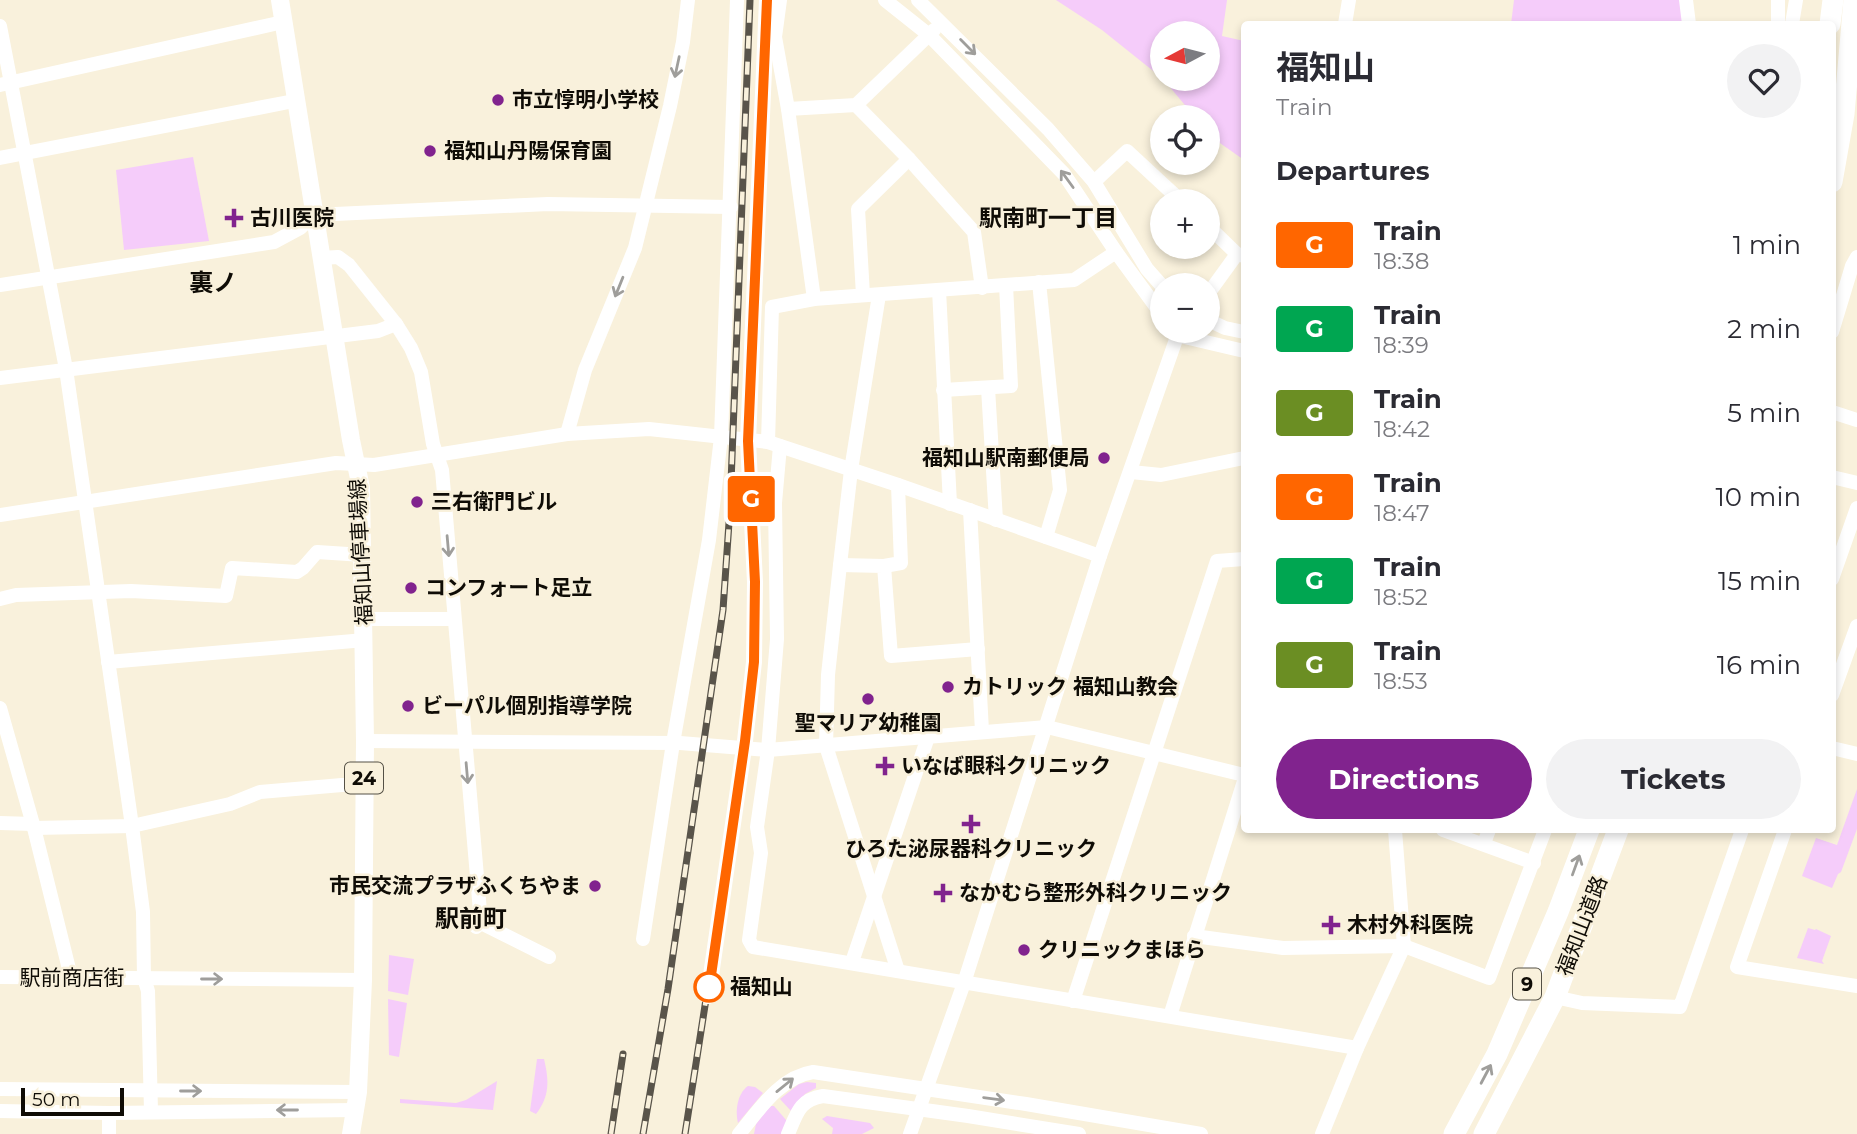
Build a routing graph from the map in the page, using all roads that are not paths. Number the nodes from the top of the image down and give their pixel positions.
1 (280, 0) edge
2 (688, 0) edge
3 (737, 0) edge
4 (780, 0) edge
5 (885, 0) edge
6 (918, 0) edge
7 (1349, 0) edge
8 (1686, 0) edge
9 (1778, 0) edge
10 (1796, 0) edge
11 (1833, 0) edge
12 (1854, 0) edge
13 (1346, 21) edge
14 (1689, 21) edge
15 (1778, 21) edge
16 (1792, 21) edge
17 (1830, 21) edge
18 (283, 22) junction
19 (942, 22) junction
20 (0, 26) edge
21 (929, 34) junction
22 (6, 84) edge
23 (294, 101) junction
24 (856, 105) junction
25 (788, 109) junction
26 (1836, 135) edge
27 (1857, 138) edge
28 (25, 153) junction
29 (0, 158) edge
30 (909, 159) junction
31 (1836, 159) edge
32 (1094, 182) junction
33 (1168, 189) edge
34 (644, 205) junction
35 (731, 207) junction
36 (314, 215) junction
37 (1220, 237) edge
38 (1116, 252) junction
39 (1241, 255) edge
40 (1857, 257) edge
41 (321, 258) junction
42 (1151, 273) edge
43 (49, 277) junction
44 (1220, 280) edge
45 (1039, 282) junction
46 (0, 285) edge
47 (1006, 285) junction
48 (982, 288) junction
49 (939, 290) junction
50 (863, 295) junction
51 (878, 295) junction
52 (814, 299) junction
53 (1150, 299) edge
54 (1836, 319) edge
55 (396, 324) junction
56 (1220, 326) edge
57 (1241, 331) edge
58 (334, 336) junction
59 (1172, 343) edge
60 (1215, 343) edge
61 (1241, 350) edge
62 (66, 369) junction
63 (0, 378) edge
64 (988, 388) junction
65 (943, 390) junction
66 (1836, 413) edge
67 (1857, 420) edge
68 (568, 434) junction
69 (721, 437) junction
70 (774, 444) junction
71 (437, 454) junction
72 (1241, 459) edge
73 (356, 464) junction
74 (851, 470) junction
75 (1131, 472) junction
76 (1836, 478) edge
77 (1857, 484) edge
78 (898, 485) junction
79 (84, 501) junction
80 (950, 504) junction
81 (1857, 508) edge
82 (970, 510) junction
83 (0, 515) edge
84 (996, 520) junction
85 (1046, 537) junction
86 (363, 555) junction
87 (1100, 556) junction
88 (1241, 559) edge
89 (840, 565) junction
90 (884, 566) junction
91 (1836, 568) edge
92 (97, 593) junction
93 (0, 599) edge
94 (365, 619) junction
95 (454, 619) junction
96 (1857, 626) edge
97 (365, 640) junction
98 (978, 649) junction
99 (108, 662) junction
100 (1836, 684) edge
101 (0, 708) edge
102 (1047, 727) junction
103 (982, 731) junction
104 (928, 737) junction
105 (365, 741) junction
106 (465, 741) junction
107 (674, 743) junction
108 (826, 746) junction
109 (1836, 749) edge
110 (768, 750) junction
111 (1154, 753) junction
112 (1857, 754) edge
113 (1241, 774) edge
114 (363, 785) junction
115 (1241, 790) edge
116 (0, 823) edge
117 (33, 826) junction
118 (132, 826) junction
119 (1395, 833) edge
120 (1465, 833) edge
121 (1544, 833) edge
122 (1588, 833) edge
123 (1617, 833) edge
124 (1741, 833) edge
125 (1784, 833) edge
126 (1487, 836) edge
127 (1534, 863) junction
128 (874, 897) junction
129 (1194, 936) junction
130 (643, 939) dead end
131 (1404, 946) junction
132 (549, 957) dead end
133 (852, 962) junction
134 (898, 971) junction
135 (0, 977) edge
136 (71, 977) junction
137 (144, 978) junction
138 (363, 980) junction
139 (964, 983) junction
140 (1857, 986) edge
141 (1555, 997) junction
142 (1073, 1002) junction
143 (1170, 1016) junction
144 (1357, 1048) junction
145 (0, 1089) edge
146 (926, 1089) junction
147 (152, 1090) junction
148 (357, 1101) junction
149 (919, 1109) junction
150 (0, 1111) edge
151 (151, 1111) junction
152 (109, 1113) junction
153 (109, 1134) edge
154 (351, 1134) edge
155 (739, 1134) edge
156 (788, 1134) edge
157 (910, 1134) edge
158 (1079, 1134) edge
159 (1201, 1134) edge
160 (1322, 1134) edge
161 (1454, 1134) edge
162 (1484, 1134) edge

1 - 18 main road, 福知山停車場線 / 24
2 -> 34 street
3 - 35 street
4 - 25 street
5 - 21 street
6 - 19 street
7 - 13 street
8 - 14 street
9 - 15 street
10 - 16 street
11 - 17 highway
12 - 31 highway
18 - 22 street
18 - 23 main road, 福知山停車場線 / 24
19 - 21 street
19 -> 32 street
20 - 22 street
21 - 24 street
38 -> 21 street
22 - 28 street
23 - 28 street
23 - 36 main road, 福知山停車場線 / 24
24 - 25 street
24 - 30 street
25 - 52 street
26 - 27 street
28 - 29 street
28 - 43 street
30 - 48 street
30 - 50 street
32 - 33 street
32 - 42 street
34 - 35 street
34 - 36 street
34 -> 68 street
35 - 69 street
36 - 41 main road, 福知山停車場線 / 24
36 - 43 street
37 - 39 street
38 - 45 street
38 - 53 street
39 - 44 street
40 - 54 street
41 - 55 street
41 - 58 main road, 福知山停車場線 / 24
43 - 46 street
43 - 62 street
45 - 47 street
45 - 85 street
47 - 48 street
47 - 64 street
48 - 49 street
49 - 51 street
49 - 65 street
50 - 51 street
50 - 52 street
51 - 74 street
52 - 70 street
55 - 58 street
55 - 71 street
56 - 57 street
58 - 62 street
58 - 73 main road, 福知山停車場線 / 24
59 - 75 street
60 - 61 street
62 - 63 street
62 - 79 street
64 - 65 street
64 - 84 street
65 - 80 street
66 - 67 street
68 - 69 street
68 - 71 street
69 - 70 street
69 - 107 street
70 - 74 street
70 - 110 street
71 - 73 street
71 -> 95 street
72 - 75 street
73 - 79 street
73 - 86 main road, 福知山停車場線 / 24
74 - 78 street
74 - 89 street
75 - 87 street
76 - 77 street
78 - 80 street
78 - 90 street
79 - 83 street
79 - 92 street
80 - 82 street
81 - 91 street
82 - 84 street
82 - 98 street
84 - 85 street
85 - 87 street
86 - 92 street
86 - 94 main road, 福知山停車場線 / 24
87 - 102 street
88 - 111 street
89 - 90 street
89 - 108 street
90 - 98 street
92 - 93 street
92 - 99 street
94 - 95 street
94 - 97 main road, 福知山停車場線 / 24
95 - 106 street
96 - 100 street
97 - 99 street
97 - 105 main road, 福知山停車場線 / 24
98 - 103 street
99 - 118 street
101 - 117 street
102 - 103 street
102 - 111 street
102 - 139 street
103 - 104 street
104 - 108 street
104 - 128 street
105 - 106 street
105 - 114 main road, 福知山停車場線 / 24
106 - 107 street
106 -> 132 street
107 - 110 street
107 - 130 street
108 - 110 street
108 - 128 street
109 - 112 street
110 - 133 street
111 - 113 street
111 - 142 street
114 - 118 street
114 - 138 main road, 福知山停車場線 / 24
115 - 129 street
116 - 117 street
117 - 118 street
117 - 136 street
118 - 137 street
119 - 131 street
120 - 126 street
121 - 127 street
161 -> 122 highway, 福知山道路 / 9
123 - 141 highway, 福知山道路 / 9
124 - 141 street
125 - 140 street
126 - 127 street
127 - 131 street
128 - 133 street
128 - 134 street
129 - 131 street
129 - 143 street
131 - 144 street
133 - 134 street
134 - 139 street
135 - 136 street, 駅前商店街
136 - 137 street, 駅前商店街
137 -> 138 street, 駅前商店街
137 - 147 street
138 - 148 main road, 福知山停車場線 / 24
139 - 142 street
139 - 146 street
141 - 162 highway, 福知山道路 / 9
142 - 143 street
143 - 144 street
144 - 160 street
145 - 147 street
146 - 149 street
155 -> 146 street
146 -> 159 street
147 -> 148 street
147 - 151 street
148 -> 151 street
148 - 154 main road, 福知山停車場線
149 - 156 street
149 - 157 street
149 - 158 street
150 - 152 street
151 - 152 street
152 - 153 street

